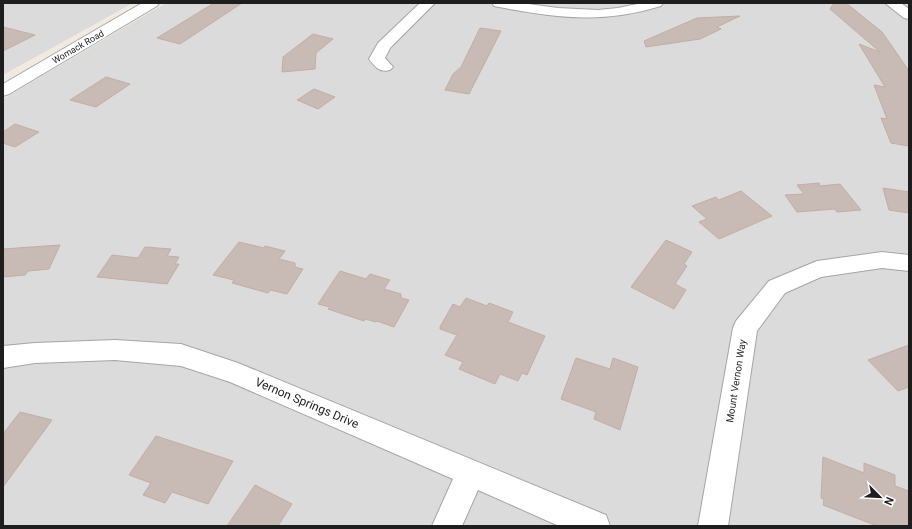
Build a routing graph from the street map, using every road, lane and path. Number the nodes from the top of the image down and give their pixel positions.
1 (152, 3) edge
2 (428, 3) edge
3 (499, 3) edge
4 (656, 3) edge
5 (892, 3) edge
6 (909, 15) edge
7 (385, 67) dead end
8 (3, 91) edge
9 (909, 263) edge
10 (3, 358) edge
11 (470, 474) junction
12 (447, 526) edge
13 (595, 526) edge
14 (713, 526) edge

1 - 8 street, Womack Road
2 - 7 street
3 - 4 street
5 - 6 street
9 - 14 street, Mount Vernon Way
10 - 11 street, Vernon Springs Drive
11 - 12 street
11 - 13 street, Vernon Springs Drive

